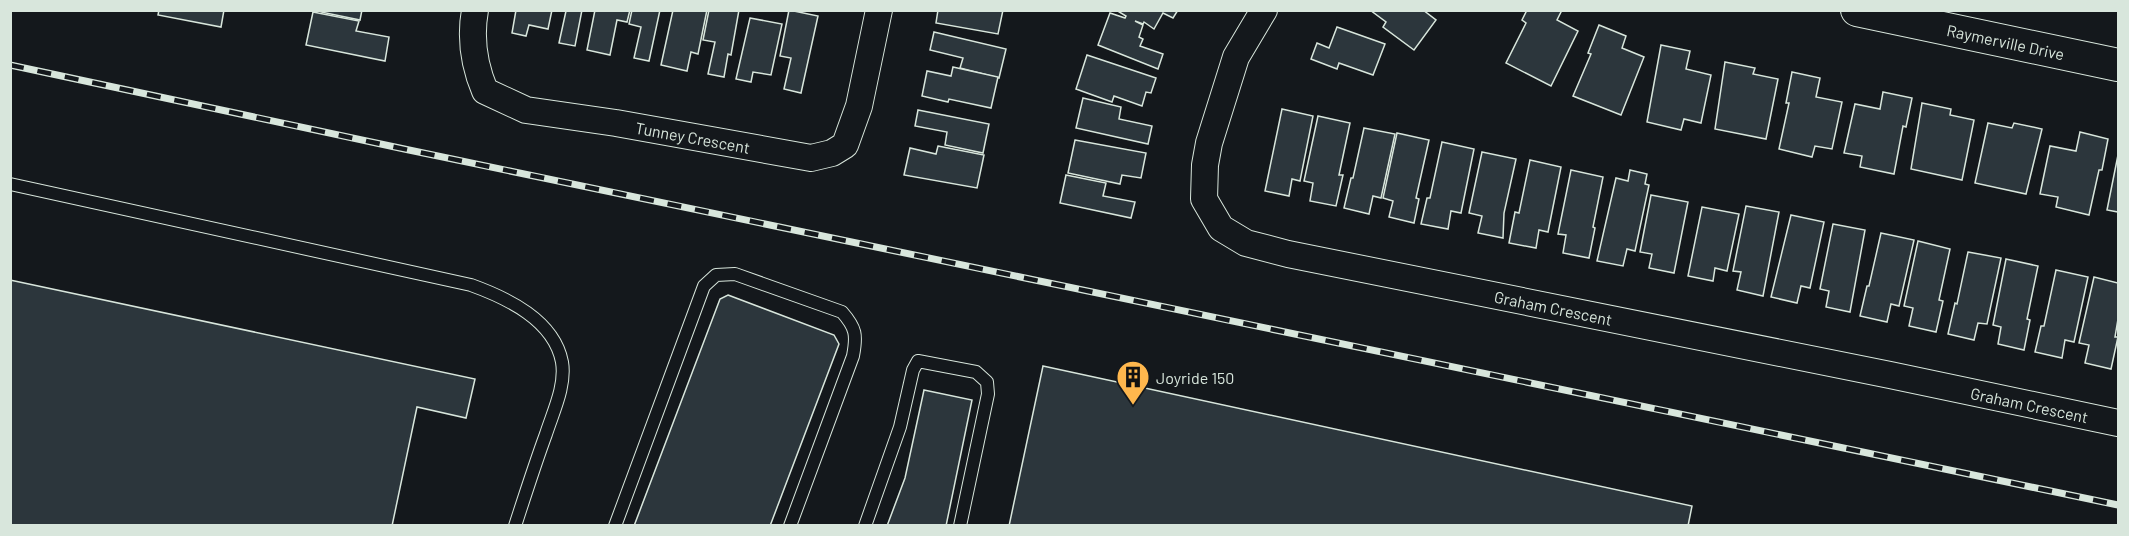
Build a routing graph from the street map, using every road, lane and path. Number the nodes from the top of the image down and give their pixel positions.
1 (475, 10) edge
2 (879, 10) edge
3 (1264, 10) edge
4 (1857, 10) edge
5 (2118, 65) edge
6 (10, 184) edge
7 (2118, 423) edge
8 (515, 525) edge
9 (615, 525) edge
10 (790, 525) edge
11 (865, 525) edge
12 (960, 525) edge

1 - 2 street, Tunney Crescent
3 - 7 street, Graham Crescent
4 - 5 street, Raymerville Drive
6 - 8 lane
9 - 10 lane
11 - 12 lane

